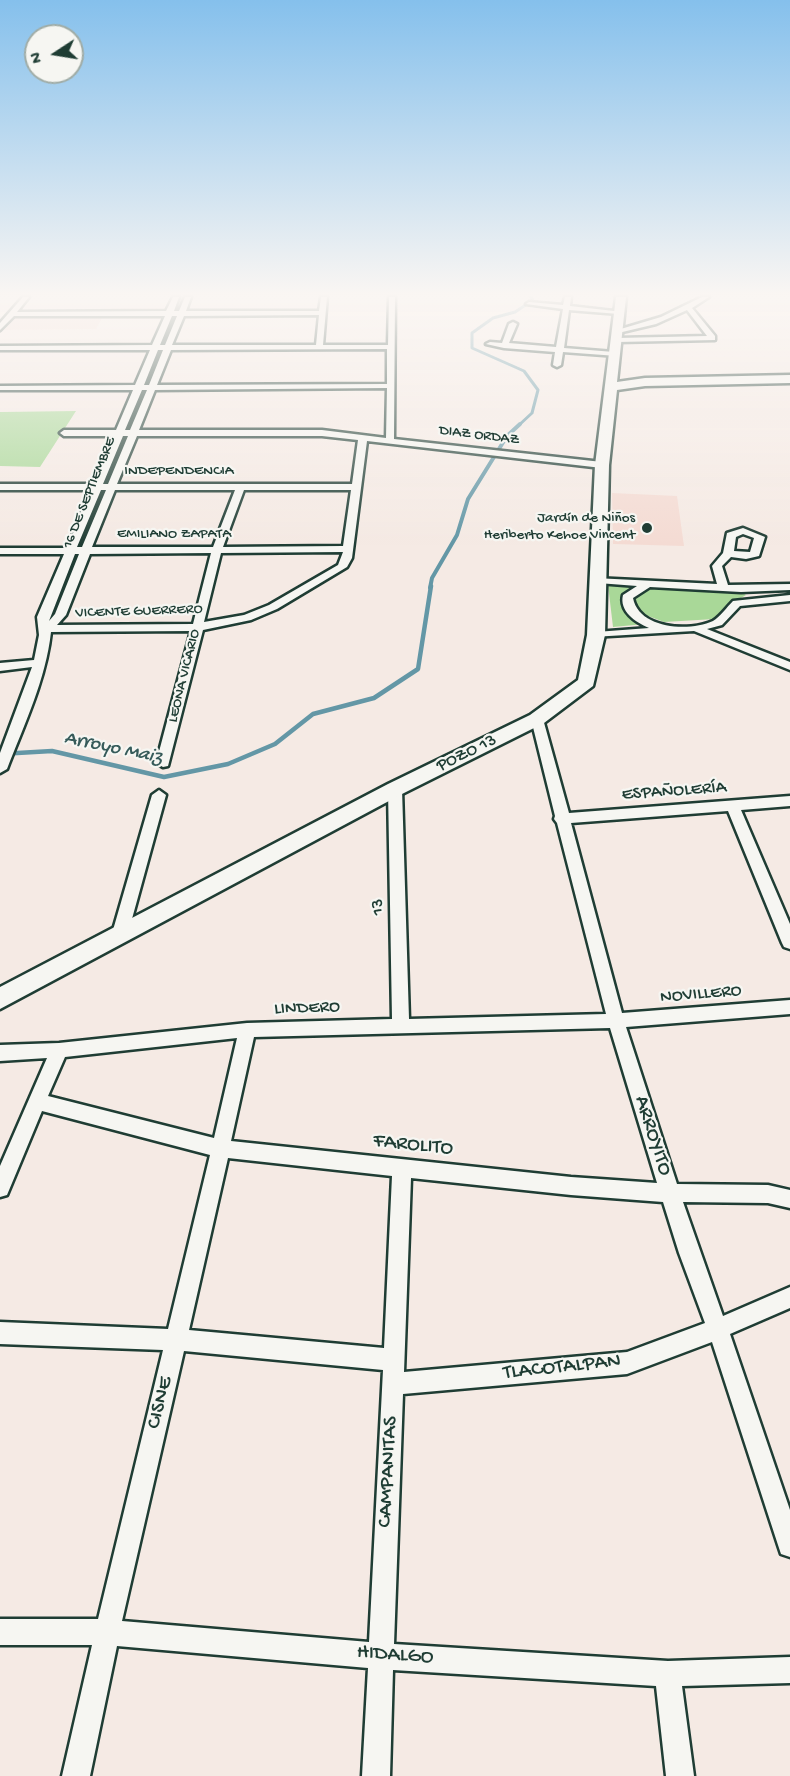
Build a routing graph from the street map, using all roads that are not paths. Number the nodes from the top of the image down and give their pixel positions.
1 (142, 380) edge
2 (155, 380) edge
3 (390, 380) edge
4 (612, 380) edge
5 (747, 380) edge
6 (390, 386) junction
7 (139, 387) junction
8 (152, 387) junction
9 (611, 387) junction
10 (0, 388) edge
11 (64, 433) dead end
12 (118, 433) junction
13 (132, 433) junction
14 (363, 438) junction
15 (390, 441) junction
16 (602, 465) junction
17 (241, 486) junction
18 (0, 487) edge
19 (95, 487) junction
20 (110, 487) junction
21 (357, 487) junction
22 (348, 549) junction
23 (217, 550) junction
24 (0, 551) edge
25 (68, 551) junction
26 (84, 551) junction
27 (728, 554) dead end
28 (598, 580) junction
29 (647, 584) junction
30 (790, 586) edge
31 (724, 588) junction
32 (741, 589) junction
33 (790, 598) edge
34 (750, 600) junction
35 (198, 627) junction
36 (694, 628) junction
37 (46, 630) junction
38 (665, 630) junction
39 (596, 635) junction
40 (38, 663) junction
41 (790, 666) edge
42 (0, 667) edge
43 (537, 719) junction
44 (163, 763) dead end
45 (0, 769) edge
46 (395, 789) junction
47 (159, 795) dead end
48 (790, 801) edge
49 (733, 806) junction
50 (561, 819) junction
51 (119, 937) junction
52 (790, 943) edge
53 (0, 999) edge
54 (790, 1007) edge
55 (616, 1021) junction
56 (401, 1025) junction
57 (247, 1030) junction
58 (59, 1050) junction
59 (0, 1053) edge
60 (36, 1101) junction
61 (221, 1149) junction
62 (402, 1168) junction
63 (0, 1188) edge
64 (670, 1193) junction
65 (790, 1199) edge
66 (790, 1296) edge
67 (718, 1329) junction
68 (0, 1333) edge
69 (177, 1340) junction
70 (394, 1360) junction
71 (393, 1384) junction
72 (785, 1511) edge
73 (790, 1545) edge
74 (0, 1632) edge
75 (106, 1632) junction
76 (381, 1656) junction
77 (790, 1670) edge
78 (668, 1674) junction
79 (76, 1776) edge
80 (376, 1776) edge
81 (680, 1776) edge

1 - 7 street, 16 DE SEPTIEMBRE
2 - 8 street, 16 DE SEPTIEMBRE
3 - 6 street
4 - 9 main road, POZO 13
5 - 9 main road
6 - 8 street
6 - 15 street
7 - 8 street
7 - 10 street
7 - 12 street, 16 DE SEPTIEMBRE
8 - 13 street, 16 DE SEPTIEMBRE
9 - 16 main road, POZO 13
11 - 12 street, DIAZ ORDAZ
12 - 13 street, DIAZ ORDAZ
12 - 19 street, 16 DE SEPTIEMBRE
13 - 14 street, DIAZ ORDAZ
13 - 20 street, 16 DE SEPTIEMBRE
14 - 15 street, DIAZ ORDAZ
14 - 21 street, VICENTE GUERRERO
15 - 16 street, DIAZ ORDAZ
16 - 28 main road, POZO 13
17 - 20 street, INDEPENDENCIA
17 - 21 street, INDEPENDENCIA
17 - 23 street, LEONA VICARIO
18 - 19 street, INDEPENDENCIA
19 - 20 street, INDEPENDENCIA
19 - 25 street, 16 DE SEPTIEMBRE
20 - 26 street, 16 DE SEPTIEMBRE
21 - 22 street, VICENTE GUERRERO
22 - 23 street, EMILIANO ZAPATA
22 - 35 street, VICENTE GUERRERO
23 - 26 street, EMILIANO ZAPATA
23 - 35 street, LEONA VICARIO
24 - 25 street, EMILIANO ZAPATA
25 - 26 street, EMILIANO ZAPATA
25 - 37 street, 16 DE SEPTIEMBRE
26 - 37 street, 16 DE SEPTIEMBRE
27 - 31 street
28 - 29 street
28 - 39 main road, POZO 13
29 - 31 street
29 - 38 street
30 - 32 street
31 - 32 street
32 - 34 street
33 - 34 street
34 - 36 street
35 - 37 street, VICENTE GUERRERO
35 - 44 street, LEONA VICARIO
36 - 38 street
36 - 41 street
37 - 40 street, 16 DE SEPTIEMBRE
38 - 39 street
39 - 43 main road, POZO 13
40 - 42 street
40 - 45 street, 16 DE SEPTIEMBRE
43 - 46 main road, POZO 13
43 - 50 street, ARROYITO
46 - 51 main road, POZO 13
46 - 56 street, 13
47 - 51 street
48 - 49 street, ESPAÑOLERÍA
49 - 50 street, ESPAÑOLERÍA
49 - 52 street
50 - 55 street, ARROYITO
51 - 53 main road, POZO 13
54 - 55 street, NOVILLERO
55 - 56 street, LINDERO
55 - 64 street, ARROYITO
56 - 57 street, LINDERO
57 - 58 street, LINDERO
57 - 61 street, CISNE
58 - 59 street, LINDERO
58 - 60 street
60 - 61 street, FAROLITO
60 - 63 street
61 - 62 street, FAROLITO
61 - 69 street, CISNE
62 - 64 street, FAROLITO
62 - 70 street, CAMPANITAS
64 - 65 street, FAROLITO
64 - 67 street, ARROYITO
66 - 67 street, TLACOTALPAN
67 - 71 street, TLACOTALPAN
67 - 72 street, ARROYITO
68 - 69 street
69 - 70 street
69 - 75 street, CISNE
70 - 71 street, CAMPANITAS
71 - 76 street, CAMPANITAS
72 - 73 street, ARROYITO
74 - 75 street, HIDALGO
75 - 76 street, HIDALGO
75 - 79 street, CISNE
76 - 78 street, HIDALGO
76 - 80 street, CAMPANITAS
77 - 78 street, HIDALGO
78 - 81 street

